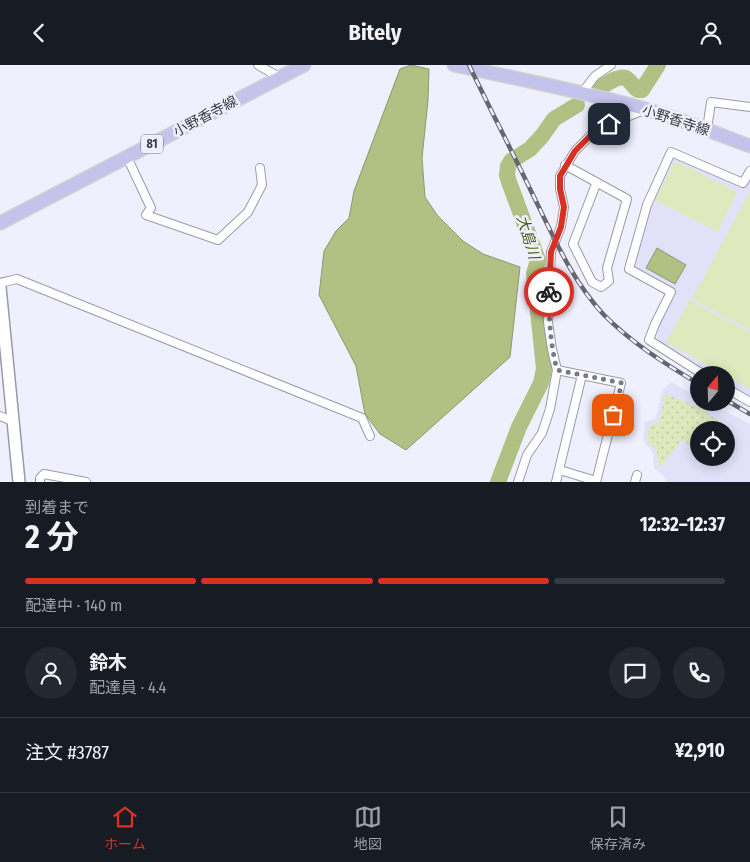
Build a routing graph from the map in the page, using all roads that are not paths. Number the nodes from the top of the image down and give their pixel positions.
1 (258, 65) edge
2 (304, 65) edge
3 (454, 65) edge
4 (597, 65) edge
5 (611, 65) edge
6 (490, 69) edge
7 (595, 76) junction
8 (279, 77) junction
9 (582, 93) junction
10 (750, 107) edge
11 (646, 109) junction
12 (707, 129) junction
13 (750, 146) edge
14 (128, 157) junction
15 (566, 165) junction
16 (260, 168) dead end
17 (750, 171) edge
18 (596, 183) junction
19 (0, 223) edge
20 (0, 283) edge
21 (0, 287) edge
22 (690, 366) edge
23 (557, 370) junction
24 (582, 375) junction
25 (735, 393) edge
26 (750, 402) edge
27 (0, 416) edge
28 (12, 421) junction
29 (370, 436) dead end
30 (560, 470) junction
31 (82, 481) edge
32 (596, 481) edge
33 (19, 482) edge
34 (40, 482) edge
35 (518, 482) edge
36 (556, 482) edge

1 - 8 street
2 - 8 main road, 小野香寺線 / 81
3 - 6 main road, 小野香寺線
4 - 7 street
5 - 7 street
6 - 9 main road, 小野香寺線
7 - 9 street
8 - 14 main road, 小野香寺線 / 81
9 - 11 main road, 小野香寺線
10 - 12 street
11 - 12 main road, 小野香寺線
11 - 15 street
12 - 13 main road, 小野香寺線
14 - 16 street
14 - 19 main road, 小野香寺線 / 81
15 - 18 street
15 - 23 street
17 - 22 street
18 - 18 street
20 - 29 street
21 - 28 street
23 - 24 street
23 - 35 street
24 - 30 street
24 - 32 street
25 - 26 street
27 - 28 street
28 - 33 street
30 - 32 street
30 - 36 street
31 - 34 street

